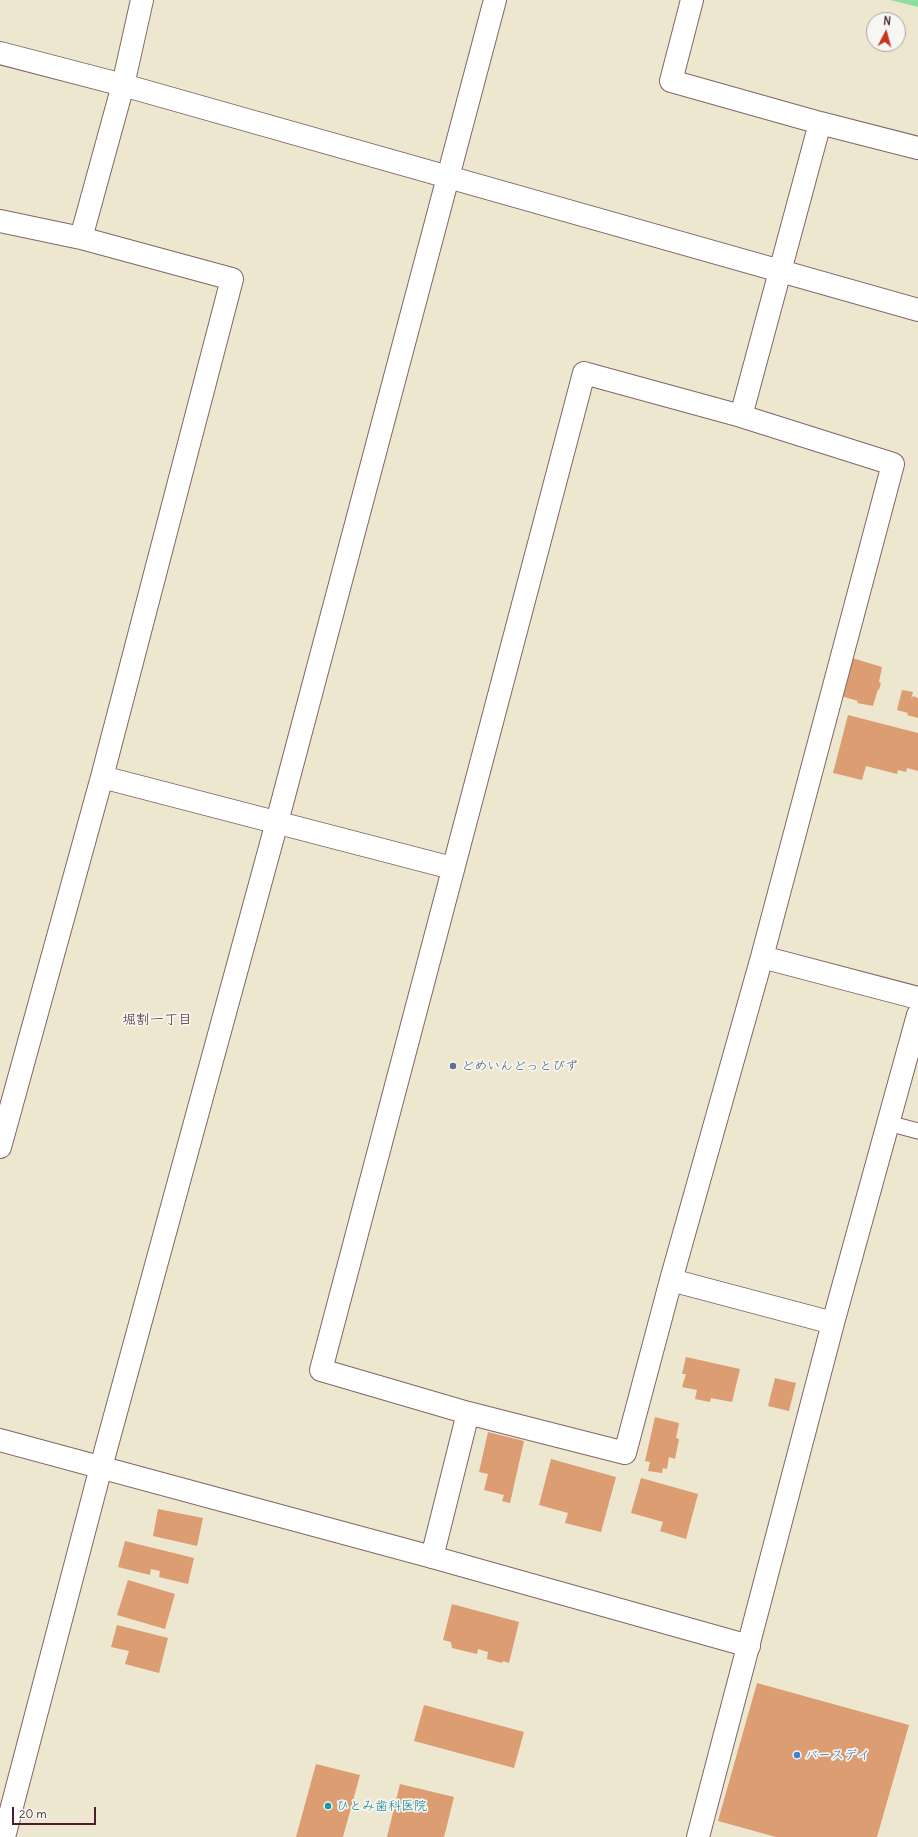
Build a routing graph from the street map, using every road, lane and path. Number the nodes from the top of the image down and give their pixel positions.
1 (142, 0) edge
2 (495, 0) edge
3 (692, 0) edge
4 (0, 53) edge
5 (123, 85) junction
6 (820, 123) junction
7 (918, 148) edge
8 (448, 177) junction
9 (0, 220) edge
10 (81, 238) junction
11 (780, 272) junction
12 (918, 310) edge
13 (741, 416) junction
14 (102, 777) junction
15 (277, 822) junction
16 (452, 868) junction
17 (762, 957) junction
18 (918, 998) edge
19 (918, 1015) edge
20 (888, 1123) junction
21 (918, 1131) edge
22 (0, 1147) edge
23 (671, 1280) junction
24 (833, 1323) junction
25 (468, 1413) junction
26 (0, 1440) edge
27 (101, 1467) junction
28 (432, 1557) junction
29 (749, 1646) junction
30 (4, 1837) edge
31 (698, 1837) edge

1 - 5 street
2 - 8 street
3 - 6 street
4 - 5 street
5 - 8 street
5 - 10 street
6 - 7 street
6 - 11 street
8 - 11 street
8 - 15 street
9 - 10 street
10 - 14 street
11 - 12 street
11 - 13 street
13 - 16 street
13 - 17 street
14 - 15 street
14 - 22 street
15 - 16 street
15 - 27 street
16 - 25 street
17 - 18 street
17 - 23 street
19 - 20 street
20 - 21 lane
20 - 24 street
23 - 24 street
23 - 25 street
24 - 29 street
25 - 28 street
26 - 27 street
27 - 28 street
27 - 30 street
28 - 29 street
29 - 31 street

